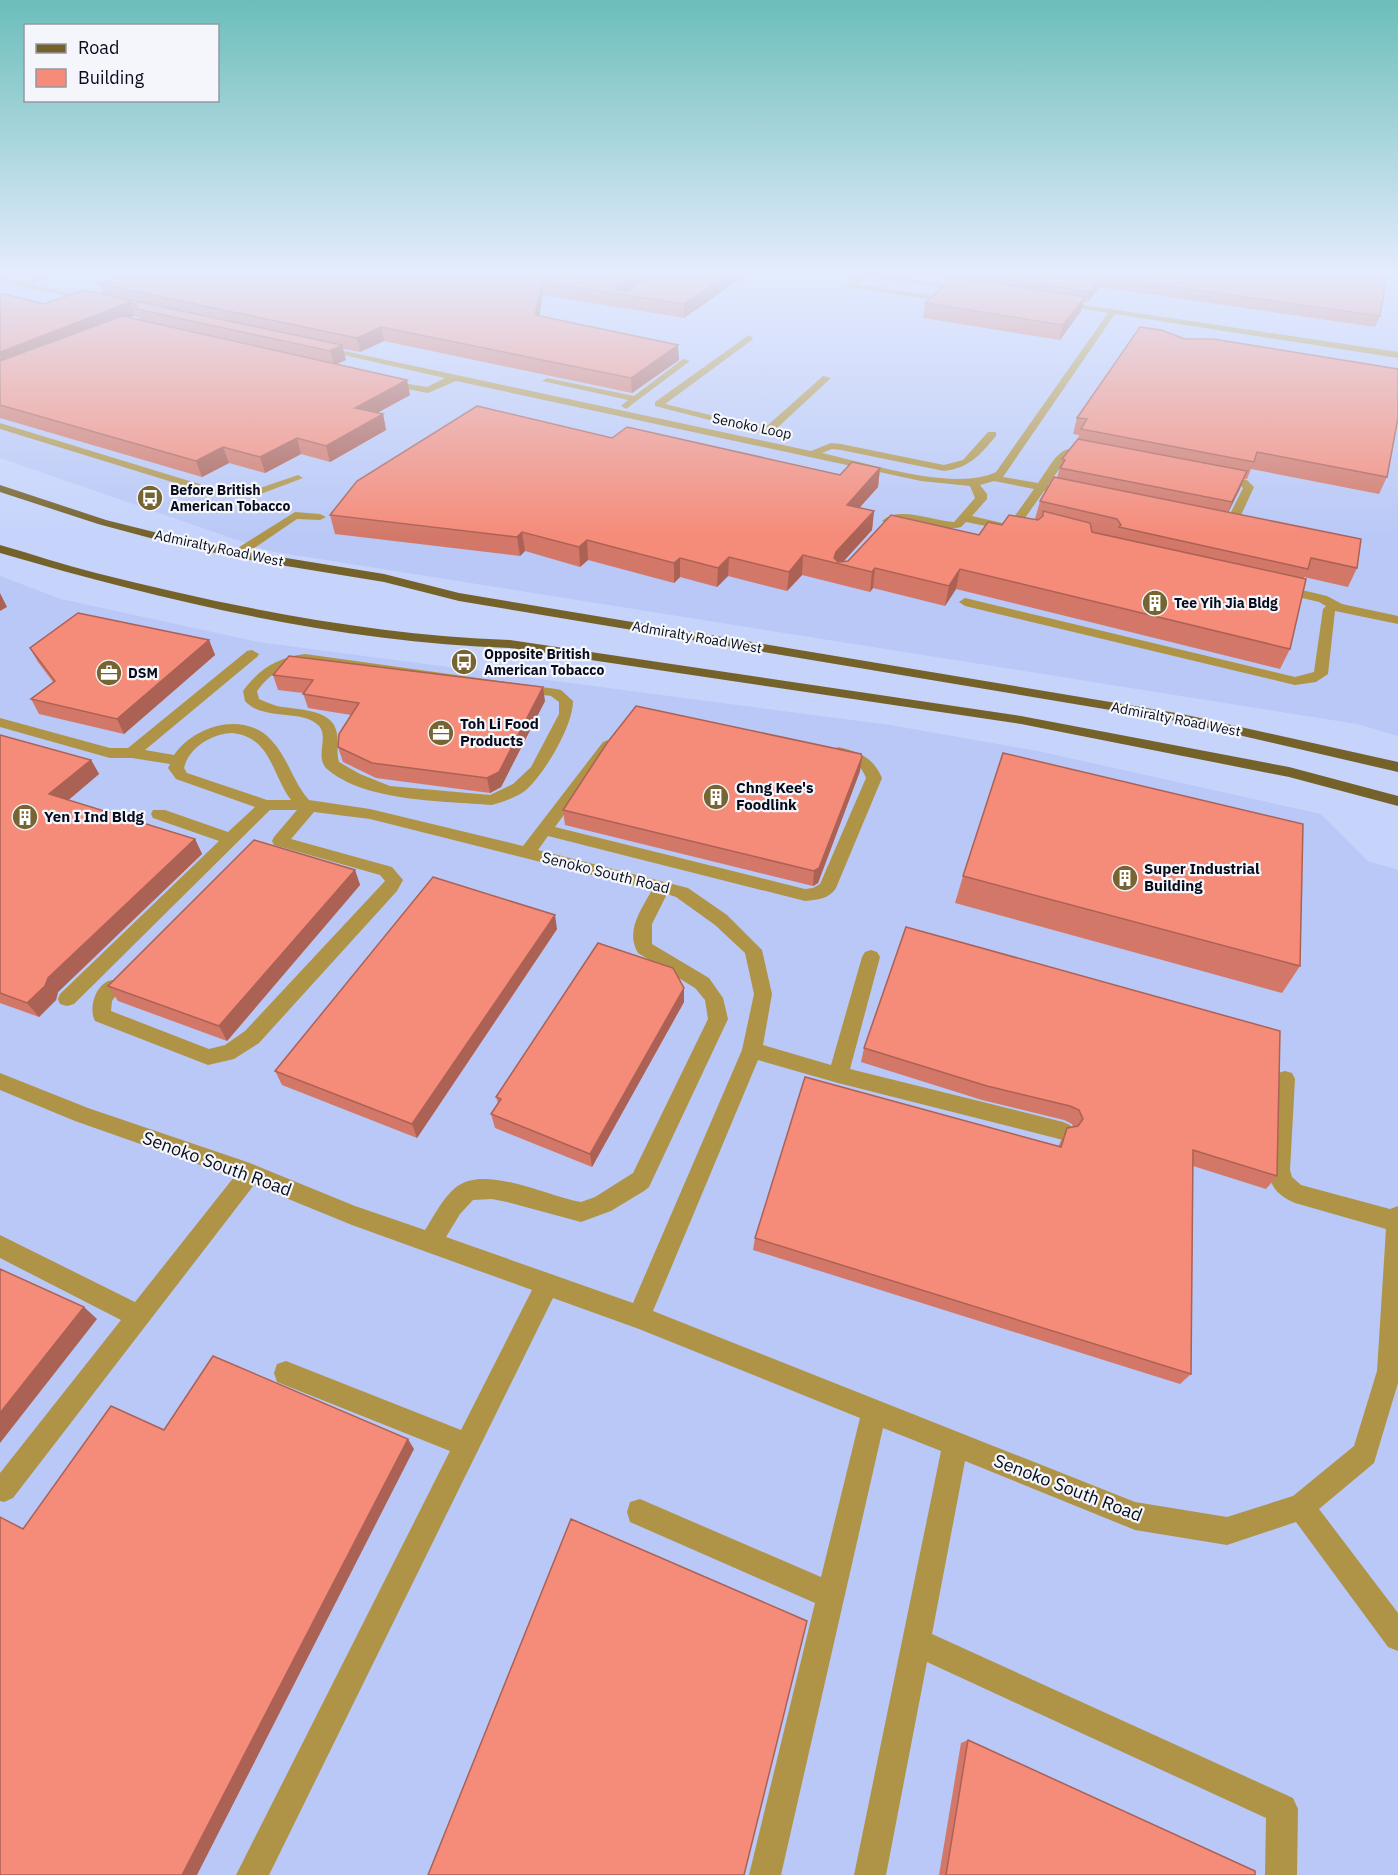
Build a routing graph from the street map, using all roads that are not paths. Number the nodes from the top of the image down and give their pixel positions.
1 (686, 361) dead end
2 (381, 362) edge
3 (717, 362) edge
4 (1078, 362) edge
5 (456, 378) junction
6 (826, 378) dead end
7 (377, 380) edge
8 (548, 381) edge
9 (636, 399) junction
10 (617, 412) junction
11 (703, 417) junction
12 (0, 426) edge
13 (688, 428) junction
14 (992, 434) dead end
15 (812, 454) junction
16 (1108, 455) edge
17 (1209, 475) edge
18 (298, 478) dead end
19 (994, 478) junction
20 (974, 484) junction
21 (1040, 487) junction
22 (0, 488) edge
23 (1063, 492) edge
24 (320, 517) dead end
25 (966, 518) junction
26 (1230, 526) edge
27 (884, 527) edge
28 (0, 549) edge
29 (237, 554) junction
30 (1266, 586) edge
31 (965, 602) dead end
32 (1338, 607) junction
33 (1398, 620) edge
34 (252, 654) dead end
35 (0, 722) edge
36 (619, 729) edge
37 (819, 748) edge
38 (132, 753) junction
39 (177, 760) junction
40 (1398, 767) edge
41 (388, 791) junction
42 (1398, 801) edge
43 (266, 805) junction
44 (306, 806) junction
45 (159, 814) dead end
46 (370, 814) junction
47 (544, 830) junction
48 (230, 839) junction
49 (526, 854) junction
50 (662, 887) junction
51 (872, 957) dead end
52 (113, 986) edge
53 (67, 999) dead end
54 (752, 1050) junction
55 (838, 1074) junction
56 (1285, 1079) dead end
57 (0, 1081) edge
58 (1063, 1131) edge
59 (250, 1173) junction
60 (1398, 1216) edge
61 (1398, 1222) edge
62 (430, 1243) junction
63 (0, 1246) edge
64 (548, 1283) junction
65 (1396, 1292) edge
66 (139, 1316) junction
67 (639, 1317) junction
68 (286, 1373) dead end
69 (874, 1412) junction
70 (956, 1444) junction
71 (467, 1445) junction
72 (4, 1489) dead end
73 (1300, 1507) junction
74 (640, 1512) dead end
75 (831, 1596) junction
76 (1398, 1637) edge
77 (916, 1642) junction
78 (252, 1875) edge
79 (765, 1875) edge
80 (870, 1875) edge
81 (1281, 1875) edge

1 - 9 street
2 - 5 street, Senoko Loop
3 - 11 street
4 - 19 street
5 - 7 street
5 - 10 street, Senoko Loop
6 - 11 street
8 - 9 street
9 - 10 street
10 - 13 street, Senoko Loop
11 - 13 street
12 - 18 street
13 - 15 street, Senoko Loop
14 - 15 street
15 - 20 street, Senoko Loop
16 - 21 street
17 - 26 street
19 - 20 street, Senoko Loop
19 - 21 street
20 - 25 street
21 - 23 street
21 - 25 street
22 - 29 main road, Admiralty Road West
24 - 29 street
25 - 27 street
28 - 42 main road, Admiralty Road West
29 - 40 main road, Admiralty Road West
30 - 32 street
31 - 32 street
32 - 33 street
34 - 38 street
35 - 38 street
36 - 47 street
37 - 47 street
38 - 39 street
39 - 43 street, Senoko South Road
39 - 44 street
41 - 41 street
41 - 46 street
43 - 44 street, Senoko South Road
43 - 48 street
44 - 46 street, Senoko South Road
44 - 52 street
45 - 48 street
46 - 49 street, Senoko South Road
47 - 49 street
48 - 53 street
49 - 50 street, Senoko South Road
50 - 54 street, Senoko South Road
50 - 62 street
51 - 55 street
54 - 55 street
54 - 67 street, Senoko South Road
55 - 58 street
56 - 61 street
57 - 59 street, Senoko South Road
59 - 62 street, Senoko South Road
59 - 66 street
60 - 61 street, Senoko South Road
61 - 65 street, Senoko South Road
62 - 64 street, Senoko South Road
63 - 66 street
64 - 67 street, Senoko South Road
64 - 71 street
65 - 73 street, Senoko South Road
66 - 72 street
67 - 69 street, Senoko South Road
68 - 71 street
69 - 70 street, Senoko South Road
69 - 75 street
70 - 73 street, Senoko South Road
70 - 77 street
71 - 78 street
73 - 76 street
74 - 75 street
75 - 79 street
77 - 80 street
77 - 81 street

